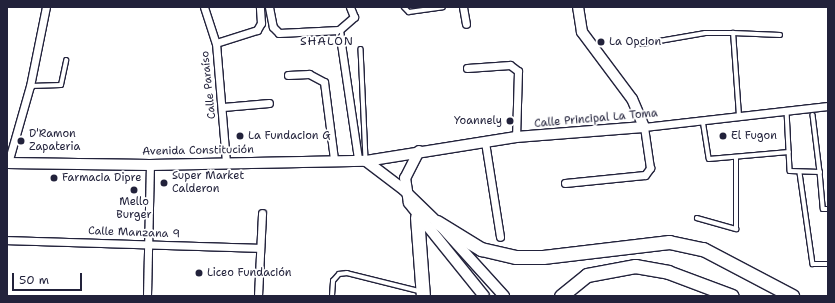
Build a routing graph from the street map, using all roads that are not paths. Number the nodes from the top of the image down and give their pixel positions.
1 (46, 7) edge
2 (204, 7) edge
3 (260, 7) edge
4 (269, 7) edge
5 (350, 7) edge
6 (404, 7) edge
7 (443, 7) edge
8 (463, 7) edge
9 (580, 7) edge
10 (466, 24) dead end
11 (338, 30) junction
12 (732, 33) junction
13 (780, 35) dead end
14 (216, 44) junction
15 (642, 44) dead end
16 (361, 49) dead end
17 (66, 61) dead end
18 (467, 68) dead end
19 (288, 75) dead end
20 (30, 86) junction
21 (269, 103) dead end
22 (828, 106) edge
23 (223, 107) junction
24 (787, 111) junction
25 (813, 115) dead end
26 (739, 116) junction
27 (703, 120) junction
28 (644, 127) junction
29 (516, 137) junction
30 (485, 142) junction
31 (419, 151) junction
32 (789, 152) junction
33 (334, 159) junction
34 (736, 159) junction
35 (362, 160) junction
36 (8, 163) edge
37 (226, 163) junction
38 (150, 165) junction
39 (820, 172) junction
40 (800, 173) junction
41 (565, 183) dead end
42 (404, 190) junction
43 (828, 209) edge
44 (262, 213) dead end
45 (417, 217) junction
46 (697, 218) dead end
47 (437, 222) junction
48 (500, 237) dead end
49 (7, 240) edge
50 (149, 245) junction
51 (260, 248) junction
52 (828, 264) edge
53 (424, 294) edge
54 (147, 296) edge
55 (258, 296) edge
56 (332, 296) edge
57 (484, 296) edge
58 (504, 296) edge
59 (561, 296) edge
60 (732, 296) edge
61 (792, 296) edge

1 - 20 street
2 - 14 street, Calle Paraíso
3 - 14 street
4 - 11 street
5 - 11 street
6 - 7 lane
8 - 10 street
9 - 28 main road
11 - 35 street
12 - 13 lane
12 - 15 lane
12 - 26 lane
14 - 23 street, Calle Paraíso
16 - 35 lane
17 - 20 lane
18 - 29 street
19 - 33 street
20 - 36 street
21 - 23 street
22 - 24 street, Calle Principal La Toma
23 - 37 street, Calle Paraíso
24 - 26 street, Calle Principal La Toma
24 - 32 lane
25 - 39 lane
26 - 27 street, Calle Principal La Toma
27 - 28 street, Calle Principal La Toma
27 - 34 lane
28 - 29 main road, Calle Principal La Toma
28 - 41 street
29 - 30 main road, Calle Principal La Toma
30 - 31 main road, Calle Principal La Toma
30 - 48 street
31 - 35 main road, Calle Principal La Toma
31 - 42 main road
32 - 34 lane
32 - 40 lane
33 - 35 main road, Avenida Constitución
33 - 37 main road, Avenida Constitución
34 - 46 lane
35 - 42 main road
36 - 38 main road, Avenida Constitución
37 - 38 main road, Avenida Constitución
38 - 50 street
39 - 40 lane
39 - 43 lane
40 - 52 lane
42 - 45 main road
42 - 47 main road
44 - 51 street
45 - 53 highway
45 - 57 main road
47 - 58 main road
47 - 61 highway
49 - 50 street, Calle Manzana 9
50 - 51 street, Calle Manzana 9
50 - 54 street
51 - 55 street
53 - 56 lane
59 - 60 highway

